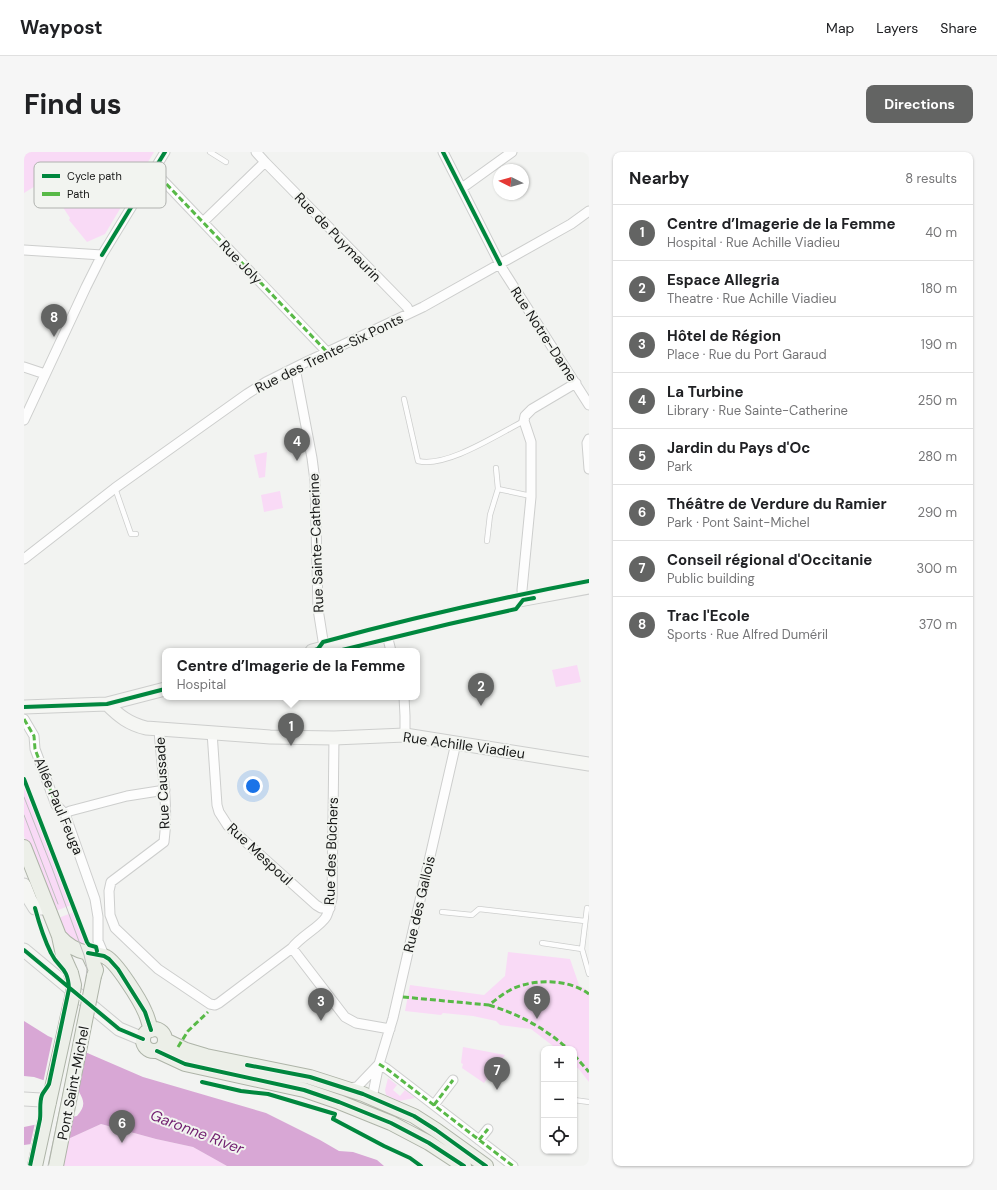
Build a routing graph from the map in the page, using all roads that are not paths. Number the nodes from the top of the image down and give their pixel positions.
1 (165, 152) edge
2 (210, 152) edge
3 (256, 152) edge
4 (443, 152) edge
5 (512, 152) edge
6 (159, 162) edge
7 (226, 162) dead end
8 (265, 162) junction
9 (166, 183) edge
10 (462, 188) junction
11 (131, 208) edge
12 (589, 211) edge
13 (202, 222) junction
14 (24, 250) edge
15 (102, 255) junction
16 (500, 264) junction
17 (410, 313) junction
18 (328, 353) junction
19 (24, 367) edge
20 (295, 368) junction
21 (45, 374) junction
22 (576, 383) junction
23 (404, 399) dead end
24 (589, 404) edge
25 (24, 420) edge
26 (524, 421) junction
27 (589, 439) edge
28 (496, 468) dead end
29 (589, 470) edge
30 (115, 488) junction
31 (498, 489) junction
32 (531, 496) junction
33 (136, 534) dead end
34 (487, 541) dead end
35 (24, 559) edge
36 (589, 587) edge
37 (523, 600) junction
38 (386, 631) junction
39 (318, 648) edge
40 (322, 648) edge
41 (390, 648) edge
42 (162, 690) edge
43 (404, 700) edge
44 (107, 704) junction
45 (25, 711) edge
46 (159, 728) junction
47 (212, 732) junction
48 (405, 734) junction
49 (334, 738) junction
50 (456, 743) junction
51 (589, 764) edge
52 (165, 790) junction
53 (65, 814) junction
54 (24, 847) edge
55 (24, 885) edge
56 (48, 908) junction
57 (330, 908) junction
58 (587, 908) dead end
59 (442, 912) dead end
60 (585, 922) junction
61 (59, 936) junction
62 (542, 943) dead end
63 (292, 948) junction
64 (582, 949) junction
65 (24, 950) edge
66 (103, 966) junction
67 (589, 974) edge
68 (216, 1005) joint
69 (390, 1029) junction
70 (147, 1034) junction
71 (161, 1045) junction
72 (379, 1064) junction
73 (453, 1080) dead end
74 (347, 1088) junction
75 (304, 1090) junction
76 (372, 1098) junction
77 (26, 1099) edge
78 (577, 1100) edge
79 (49, 1102) junction
80 (589, 1102) edge
81 (434, 1105) junction
82 (391, 1123) junction
83 (488, 1129) dead end
84 (480, 1140) junction
85 (35, 1166) edge
86 (56, 1166) edge
87 (464, 1166) edge
88 (486, 1166) edge
89 (513, 1166) edge

1 - 6 street
2 - 7 lane
3 - 8 street, Rue de Puymaurin
4 - 10 street, Rue Notre-Dame
5 - 10 street
8 - 13 street
8 - 17 street, Rue de Puymaurin
9 - 13 street, Rue Joly
10 - 16 street, Rue Notre-Dame
11 - 15 street
12 - 16 street, Rue des Trente-Six Ponts
13 - 18 street, Rue Joly
14 - 15 street
15 - 21 street
16 - 17 street, Rue des Trente-Six Ponts
16 - 22 street, Rue Notre-Dame
17 - 18 street, Rue des Trente-Six Ponts
18 - 20 street, Rue des Trente-Six Ponts
19 - 21 street
20 - 30 street, Rue des Trente-Six Ponts
20 - 39 street, Rue Sainte-Catherine
21 - 25 street
22 - 24 street, Rue Notre-Dame
22 - 26 street
23 - 26 lane
26 - 32 street
27 - 29 street
28 - 31 lane
30 - 33 lane
30 - 35 street, Rue des Trente-Six Ponts
31 - 32 lane
31 - 34 lane
32 - 37 street
36 - 37 street
37 - 38 street
38 - 40 street
38 - 41 street
42 - 44 street
43 - 48 street
44 - 45 street
44 - 46 street, Rue Achille Viadieu
45 - 53 street, Allée Paul Feuga
46 - 47 street, Rue Achille Viadieu
46 - 52 street, Rue Caussade
47 - 49 street, Rue Achille Viadieu
47 - 57 street, Rue Mespoul
48 - 49 street, Rue Achille Viadieu
48 - 50 street, Rue Achille Viadieu
49 - 57 street, Rue des Bûchers
50 - 51 street, Rue Achille Viadieu
50 - 69 street, Rue des Gallois
52 - 53 street
52 - 68 street, Rue Caussade
53 - 66 street, Allée Paul Feuga
54 - 56 main road
55 - 56 street
56 - 61 main road
57 - 63 street, Rue des Bûchers
58 - 60 lane
59 - 60 lane
60 - 64 lane
61 - 66 main road
61 - 79 main road, Pont Saint-Michel, bridge
62 - 64 lane
63 - 68 street, Rue des Bûchers
63 - 69 street
64 - 67 lane
65 - 70 street
66 - 70 main road
66 - 86 main road, Pont Saint-Michel, bridge
69 - 72 street, Rue des Gallois
70 - 71 main road
70 - 71 main road
71 - 74 main road
71 - 75 main road
72 - 74 street, Rue des Gallois
72 - 76 street, Rue des Gallois
72 - 81 street
73 - 81 street
74 - 76 main road
75 - 76 main road
75 - 82 main road
76 - 82 main road
76 - 88 main road
77 - 79 street
78 - 80 lane
79 - 85 main road, Pont Saint-Michel
81 - 84 street
82 - 87 main road
83 - 84 street
84 - 89 street

